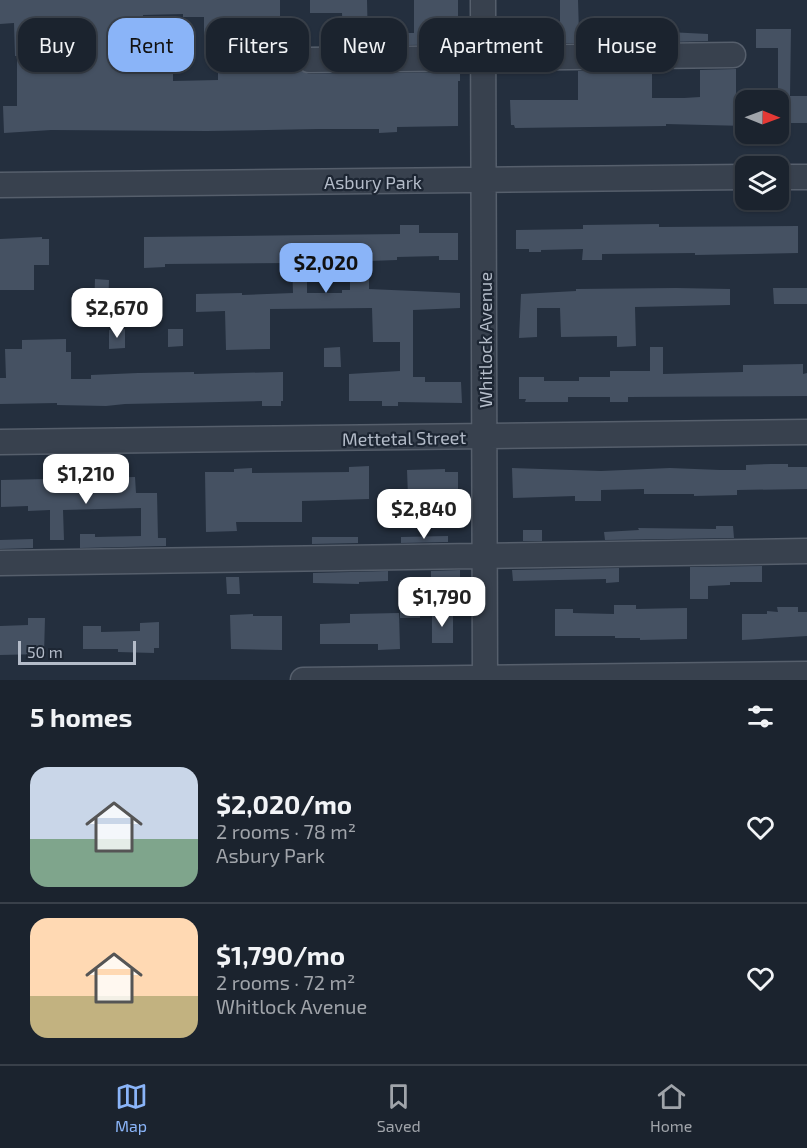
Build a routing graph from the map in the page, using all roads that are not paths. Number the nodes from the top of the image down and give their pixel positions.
1 (483, 0) edge
2 (483, 18) edge
3 (733, 55) dead end
4 (564, 57) edge
5 (419, 59) edge
6 (309, 60) dead end
7 (484, 72) edge
8 (735, 177) edge
9 (789, 177) edge
10 (807, 177) edge
11 (484, 181) junction
12 (0, 185) edge
13 (807, 432) edge
14 (485, 437) junction
15 (0, 442) edge
16 (807, 551) edge
17 (485, 556) junction
18 (0, 563) edge
19 (807, 674) edge
20 (485, 679) edge
21 (303, 680) edge

1 - 2 street, Whitlock Avenue
3 - 4 street
5 - 6 street
7 - 11 street, Whitlock Avenue
8 - 11 street, Asbury Park
9 - 10 street
11 - 12 street, Asbury Park
11 - 14 street, Whitlock Avenue
13 - 14 street, Mettetal Street
14 - 15 street, Mettetal Street
14 - 17 street, Whitlock Avenue
16 - 17 street
17 - 18 street
17 - 20 street, Whitlock Avenue
19 - 20 street
20 - 21 street

